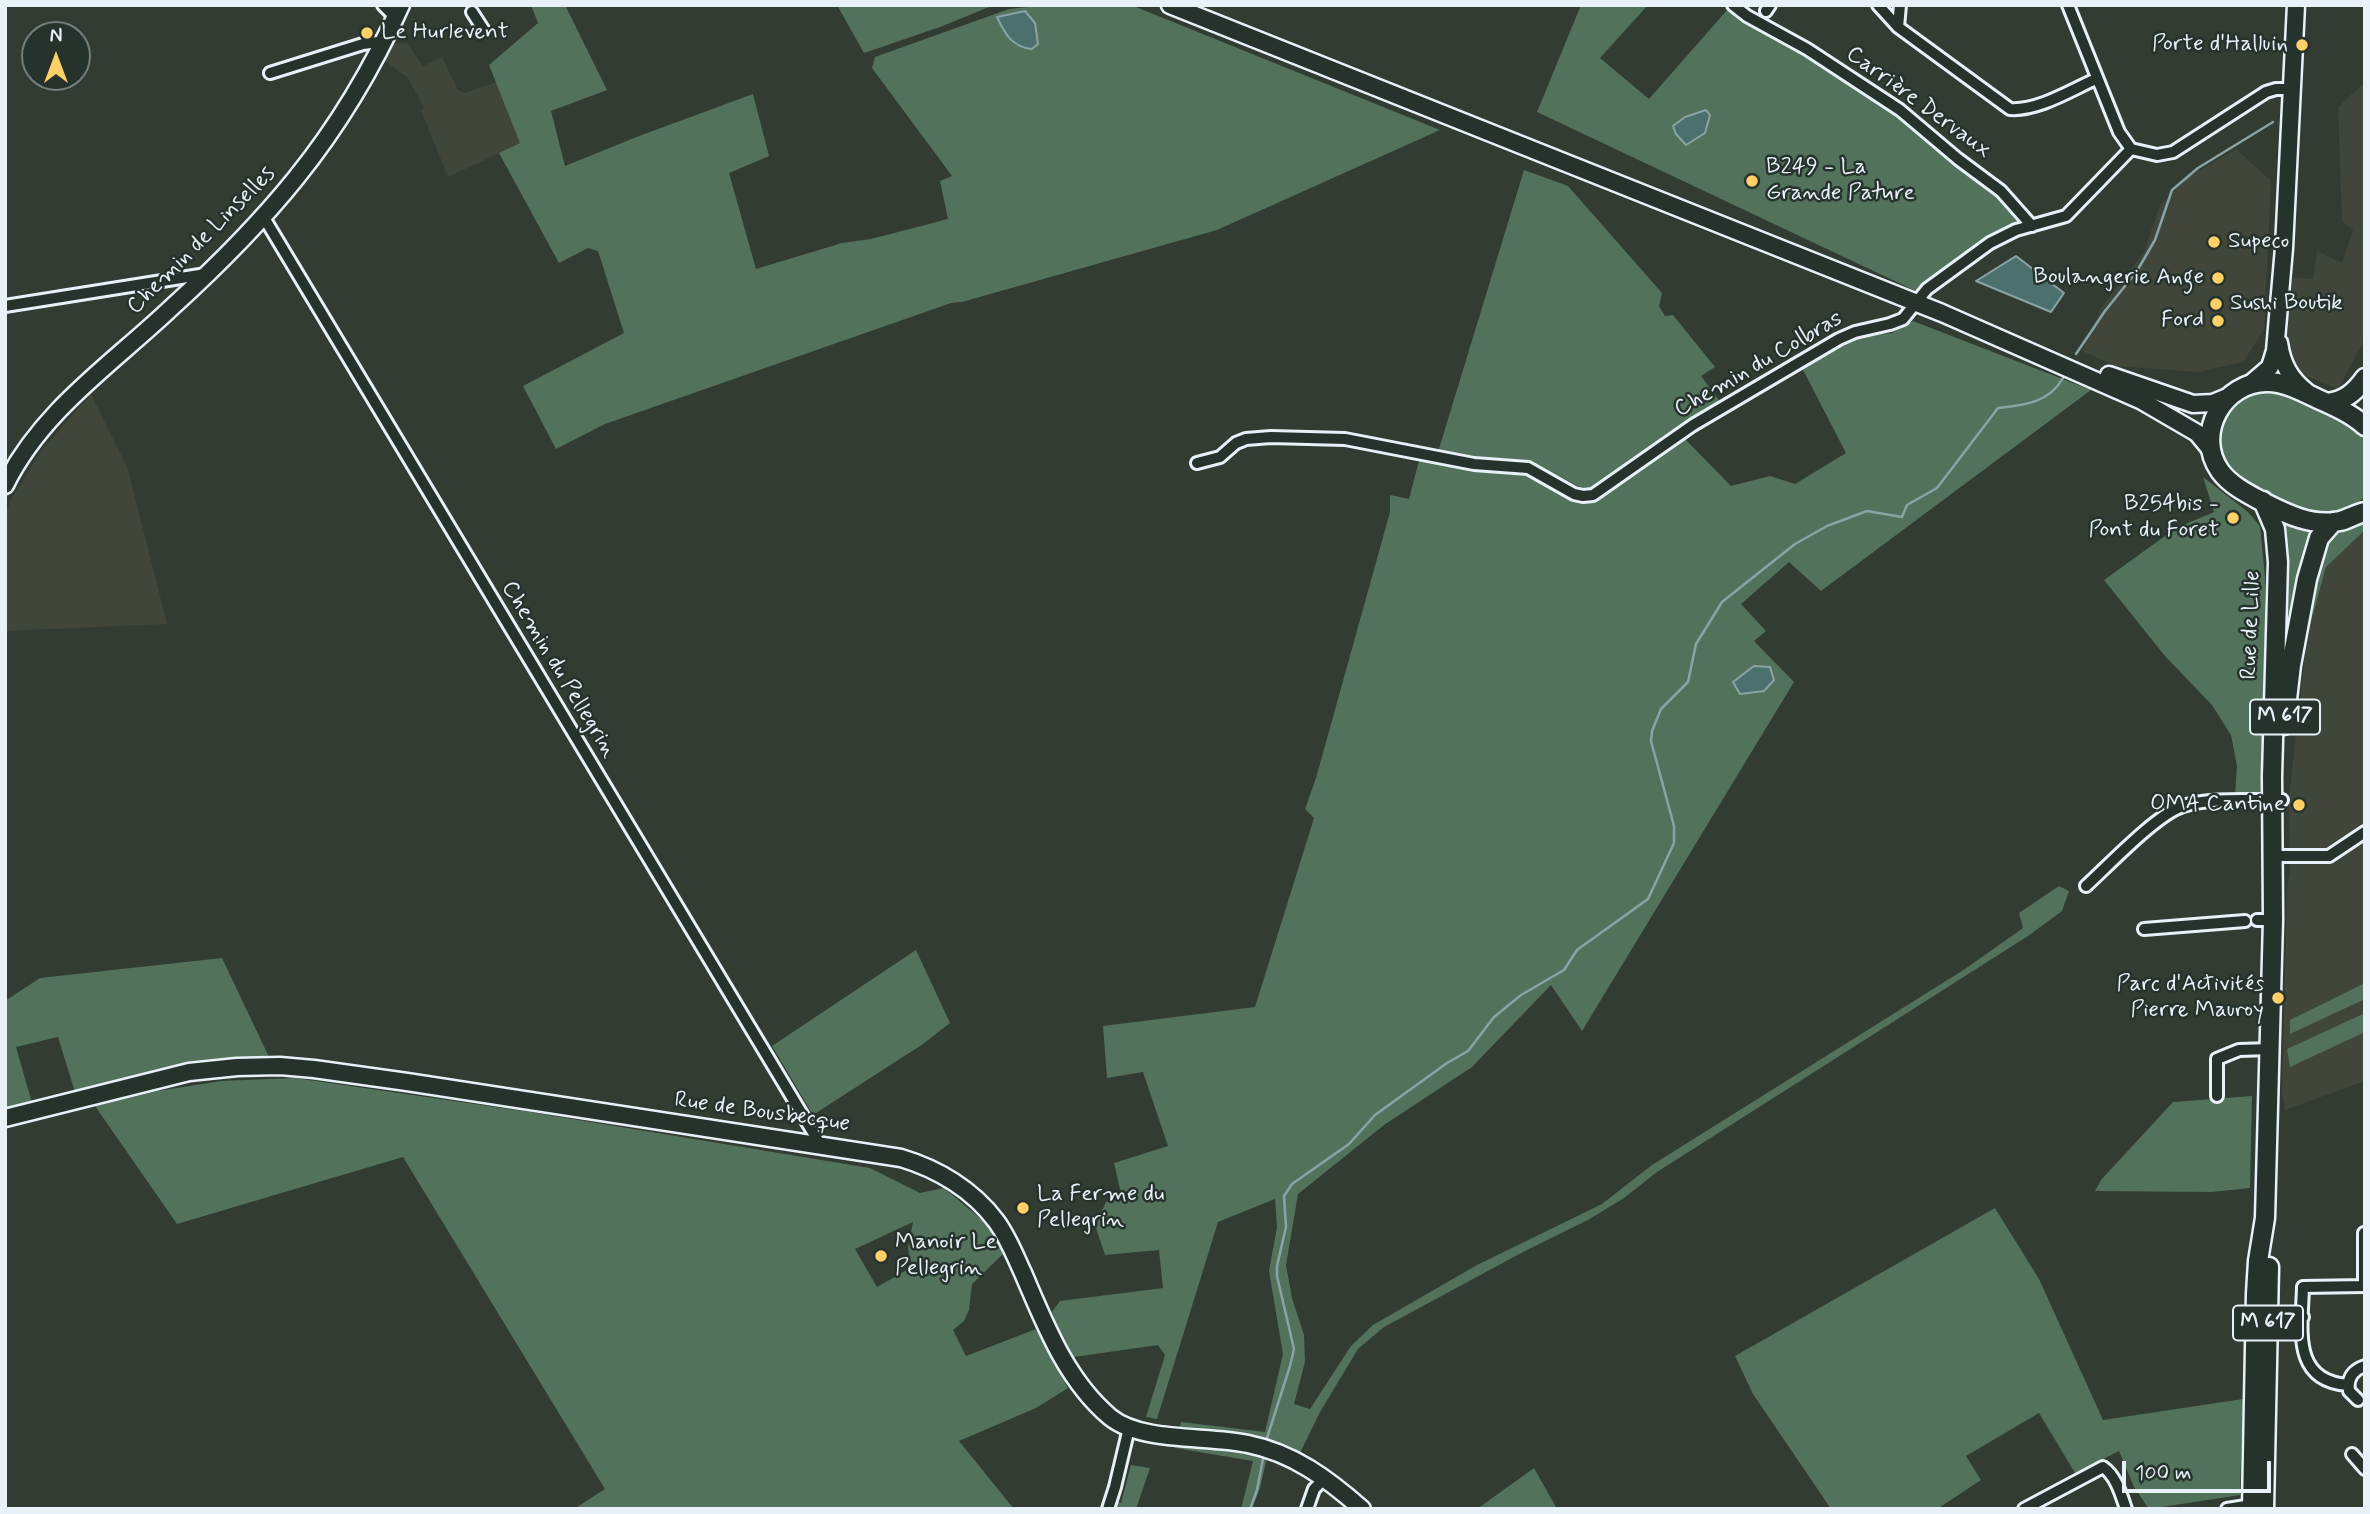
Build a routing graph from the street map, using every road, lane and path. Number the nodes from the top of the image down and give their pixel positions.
1 (383, 5) edge
2 (1170, 5) edge
3 (1733, 5) edge
4 (1878, 5) edge
5 (1900, 5) edge
6 (2068, 5) edge
7 (2294, 5) edge
8 (399, 11) edge
9 (472, 12) dead end
10 (1898, 27) junction
11 (484, 29) dead end
12 (385, 41) junction
13 (270, 73) dead end
14 (2096, 79) junction
15 (2289, 89) junction
16 (2131, 149) junction
17 (263, 216) junction
18 (2032, 226) junction
19 (206, 274) junction
20 (1916, 303) junction
21 (5, 306) edge
22 (1942, 313) junction
23 (2278, 323) junction
24 (2365, 378) edge
25 (2249, 385) junction
26 (2230, 396) junction
27 (2320, 400) junction
28 (2365, 426) edge
29 (2211, 450) junction
30 (1197, 463) dead end
31 (5, 485) edge
32 (2263, 501) junction
33 (2362, 511) edge
34 (2333, 522) junction
35 (2277, 801) junction
36 (2365, 832) edge
37 (2277, 856) junction
38 (2086, 886) dead end
39 (2245, 921) dead end
40 (2144, 929) dead end
41 (2270, 1049) junction
42 (2217, 1096) dead end
43 (5, 1118) edge
44 (820, 1144) junction
45 (2364, 1233) edge
46 (2262, 1317) junction
47 (2302, 1317) junction
48 (2365, 1366) edge
49 (2348, 1385) junction
50 (2358, 1400) dead end
51 (1129, 1428) junction
52 (2352, 1454) dead end
53 (2365, 1469) edge
54 (1325, 1478) junction
55 (2256, 1508) edge
56 (1108, 1509) edge
57 (1307, 1509) edge
58 (1362, 1509) edge
59 (2024, 1509) edge
60 (2126, 1509) edge
61 (2227, 1509) edge

1 - 8 street
2 - 20 street
3 - 18 street, Carrière Dervaux
4 - 10 street
5 - 10 street
6 - 14 street
7 - 15 street
8 - 12 street, Chemin de Linselles
9 - 11 street
10 - 14 street
12 - 13 street
12 - 17 street, Chemin de Linselles
14 - 16 street
15 - 16 street
15 - 23 street
16 - 18 street, Chemin du Colbras
17 - 19 street, Chemin de Linselles
17 - 44 street, Chemin du Pellegrin
18 - 20 street, Chemin du Colbras
19 - 21 street
19 - 31 street, Chemin de Linselles
20 - 22 street
20 - 30 street, Chemin du Colbras
22 - 26 street
22 - 29 street
23 - 25 street
23 - 27 street
24 - 27 main road
25 - 26 main road
25 - 27 main road
26 - 29 main road
27 - 28 main road
29 - 32 main road
32 - 34 main road
32 - 35 main road, Rue de Lille / M 617
33 - 34 main road
34 - 35 main road, Rue de Lille / M 617
35 - 37 main road, Rue de Lille / M 617
35 - 38 street
36 - 37 street
37 - 41 main road, Rue de Lille / M 617
39 - 40 street
41 - 42 street
41 - 46 main road, Rue de Lille / M 617
43 - 44 street, Rue de Bousbecque
44 - 51 street, Rue de Bousbecque
45 - 47 street
46 - 47 street
46 - 55 main road, Rue de Lille / M 617
47 - 49 street
48 - 49 street
49 - 50 street
51 - 54 street, Rue de Bousbecque
51 - 56 street
52 - 53 street
54 - 57 street
54 - 58 street, Rue de Bousbecque
55 - 61 street
59 - 60 street

